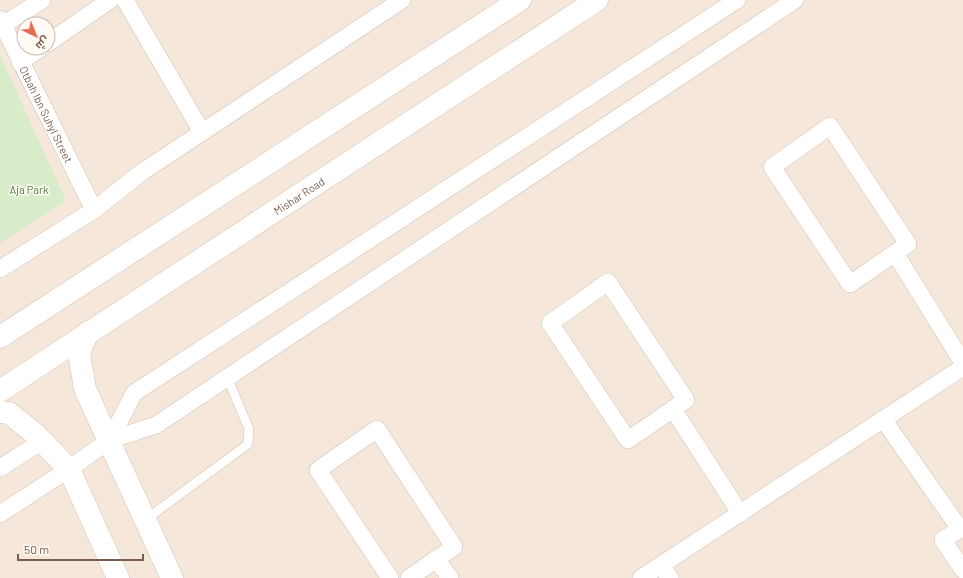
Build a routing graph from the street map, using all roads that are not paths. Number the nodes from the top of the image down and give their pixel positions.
1 (42, 0) edge
2 (110, 0) edge
3 (125, 0) edge
4 (402, 0) edge
5 (520, 0) edge
6 (597, 0) edge
7 (737, 0) edge
8 (795, 0) edge
9 (2, 22) edge
10 (56, 37) edge
11 (29, 56) edge
12 (20, 62) junction
13 (202, 132) junction
14 (94, 210) junction
15 (895, 253) junction
16 (0, 269) edge
17 (88, 332) junction
18 (0, 337) edge
19 (963, 363) edge
20 (963, 367) edge
21 (227, 378) junction
22 (0, 391) edge
23 (673, 409) junction
24 (0, 412) edge
25 (883, 419) junction
26 (110, 440) junction
27 (42, 441) junction
28 (0, 468) edge
29 (69, 469) junction
30 (740, 513) junction
31 (0, 514) edge
32 (145, 520) junction
33 (962, 528) edge
34 (436, 560) junction
35 (963, 570) edge
36 (665, 571) edge
37 (118, 578) edge
38 (172, 578) edge
39 (390, 578) edge
40 (409, 578) edge
41 (450, 578) edge
42 (640, 578) edge

1 - 9 street
2 - 10 street
3 - 13 street
4 - 13 street
5 - 18 street
6 - 17 street, Mishar Road
7 - 26 street
8 - 21 street
9 - 12 street, Otbah Ibn Suhyl Street
11 - 12 street
12 - 14 street, Otbah Ibn Suhyl Street
13 - 14 street
14 - 16 street
15 - 15 street
15 - 19 street
17 - 22 street, Mishar Road
17 - 26 street
20 - 25 street
21 - 26 street
21 - 32 lane
23 - 23 street
23 - 30 street
24 - 27 street
25 - 30 street
25 - 33 street
26 - 29 street
26 - 32 street
27 - 28 street
27 - 29 street
29 - 31 street
29 - 37 street
30 - 36 street
32 - 38 street
33 - 35 street
34 - 39 street
34 - 40 street
34 - 41 street
36 - 42 street

